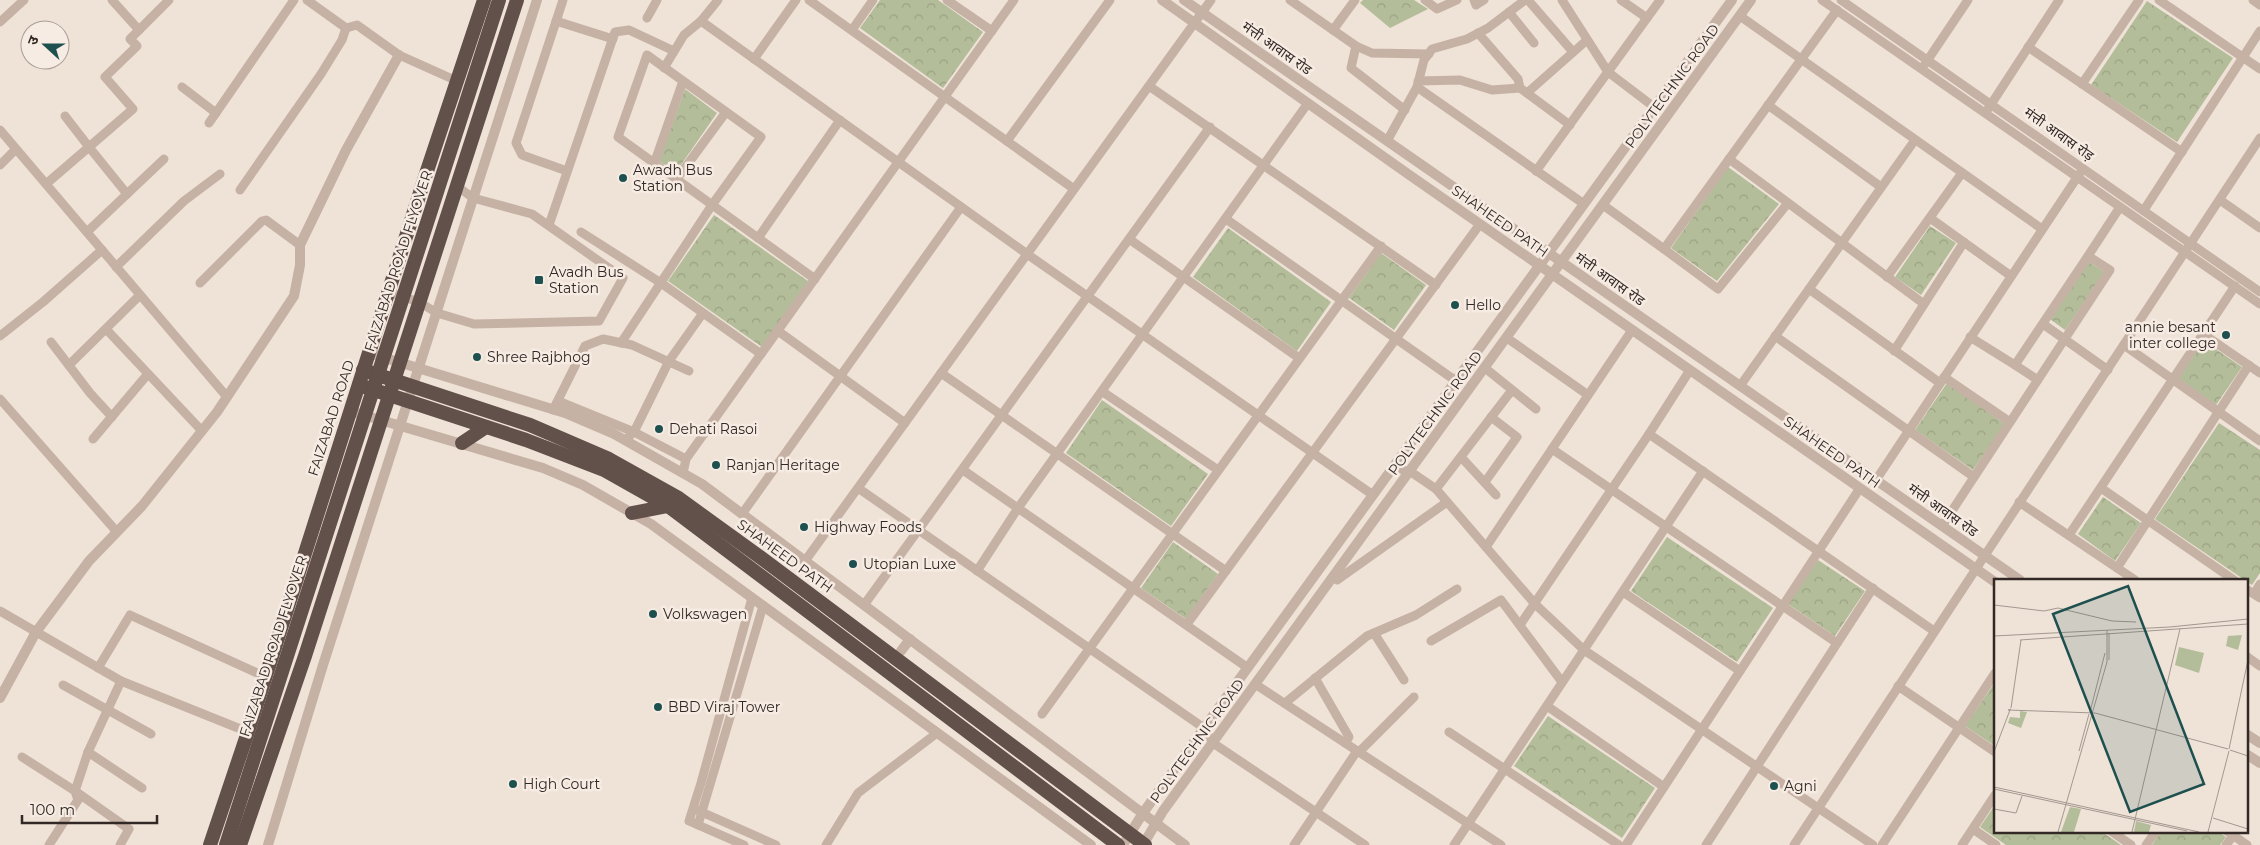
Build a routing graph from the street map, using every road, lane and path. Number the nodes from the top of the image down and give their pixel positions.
1 (24, 0) edge
2 (112, 0) edge
3 (169, 0) edge
4 (294, 0) edge
5 (307, 0) edge
6 (484, 0) edge
7 (499, 0) edge
8 (517, 0) edge
9 (537, 0) edge
10 (657, 0) edge
11 (718, 0) edge
12 (796, 0) edge
13 (809, 0) edge
14 (873, 0) edge
15 (947, 0) edge
16 (1014, 0) edge
17 (1110, 0) edge
18 (1162, 0) edge
19 (1184, 0) edge
20 (1211, 0) edge
21 (1290, 0) edge
22 (1355, 0) edge
23 (1425, 0) edge
24 (1457, 0) edge
25 (1474, 0) edge
26 (1484, 0) edge
27 (1527, 0) edge
28 (1562, 0) edge
29 (1621, 0) edge
30 (1660, 0) edge
31 (1751, 0) edge
32 (1822, 0) edge
33 (1841, 0) edge
34 (1968, 0) edge
35 (2059, 0) edge
36 (2139, 0) edge
37 (2159, 0) edge
38 (2253, 0) edge
39 (560, 1) edge
40 (1729, 1) edge
41 (708, 4) edge
42 (2260, 5) edge
43 (1836, 10) junction
44 (1202, 12) junction
45 (1509, 12) junction
46 (1740, 16) junction
47 (648, 18) dead end
48 (1647, 18) junction
49 (556, 21) junction
50 (701, 21) junction
51 (0, 22) edge
52 (1195, 23) junction
53 (346, 28) junction
54 (139, 30) junction
55 (852, 30) junction
56 (1333, 30) junction
57 (992, 31) junction
58 (2260, 31) edge
59 (1478, 33) junction
60 (613, 39) junction
61 (1587, 40) junction
62 (1534, 43) dead end
63 (1356, 46) junction
64 (2028, 47) junction
65 (674, 51) junction
66 (1573, 52) junction
67 (1429, 54) junction
68 (399, 55) junction
69 (2243, 58) junction
70 (754, 59) junction
71 (1801, 59) junction
72 (1929, 61) junction
73 (664, 68) junction
74 (1921, 69) junction
75 (2260, 69) edge
76 (1608, 72) junction
77 (457, 81) junction
78 (682, 81) junction
79 (1417, 84) junction
80 (2082, 84) junction
81 (1149, 86) junction
82 (182, 87) dead end
83 (1524, 91) junction
84 (945, 97) junction
85 (1308, 103) junction
86 (1991, 104) junction
87 (1768, 105) junction
88 (1654, 107) junction
89 (1404, 110) junction
90 (726, 112) junction
91 (216, 113) junction
92 (1985, 113) junction
93 (65, 116) dead end
94 (840, 120) junction
95 (208, 123) dead end
96 (1570, 125) junction
97 (1210, 127) junction
98 (0, 130) edge
99 (2260, 138) edge
100 (1915, 140) junction
101 (1387, 141) junction
102 (1007, 142) junction
103 (89, 147) junction
104 (16, 149) junction
105 (2182, 152) junction
106 (164, 159) dead end
107 (1729, 159) junction
108 (899, 162) junction
109 (654, 164) junction
110 (0, 165) edge
111 (1265, 165) junction
112 (2083, 168) junction
113 (568, 171) junction
114 (1536, 171) junction
115 (1962, 173) junction
116 (220, 174) dead end
117 (2077, 177) junction
118 (676, 180) junction
119 (46, 184) junction
120 (457, 186) junction
121 (1881, 187) junction
122 (1074, 189) junction
123 (240, 190) dead end
124 (127, 194) junction
125 (473, 198) junction
126 (2220, 200) junction
127 (1788, 203) junction
128 (1584, 204) junction
129 (1603, 205) junction
130 (712, 206) junction
131 (961, 207) junction
132 (2120, 207) junction
133 (2144, 210) junction
134 (1930, 218) junction
135 (1226, 219) junction
136 (1480, 224) junction
137 (549, 225) junction
138 (2260, 228) edge
139 (2042, 230) junction
140 (87, 232) junction
141 (581, 232) dead end
142 (758, 238) junction
143 (1129, 239) junction
144 (1964, 242) junction
145 (1842, 243) junction
146 (2191, 244) junction
147 (300, 245) junction
148 (1381, 246) junction
149 (1664, 249) junction
150 (102, 250) junction
151 (2186, 252) junction
152 (1549, 253) junction
153 (1027, 254) junction
154 (2088, 256) junction
155 (1562, 262) junction
156 (1540, 266) junction
157 (116, 267) junction
158 (1553, 275) junction
159 (2011, 276) junction
160 (1887, 277) junction
161 (1185, 278) junction
162 (815, 280) junction
163 (660, 282) junction
164 (200, 283) dead end
165 (1436, 285) junction
166 (2234, 286) junction
167 (1809, 289) junction
168 (388, 292) junction
169 (2260, 292) edge
170 (140, 295) junction
171 (1088, 296) junction
172 (1341, 300) junction
173 (419, 302) junction
174 (1924, 304) junction
175 (2260, 304) edge
176 (436, 312) junction
177 (703, 313) junction
178 (2042, 324) junction
179 (106, 329) junction
180 (778, 330) junction
181 (1632, 330) junction
182 (2, 331) edge
183 (2203, 334) junction
184 (1144, 335) junction
185 (1775, 336) junction
186 (1970, 337) junction
187 (1507, 338) junction
188 (1396, 339) junction
189 (2064, 339) junction
190 (51, 342) dead end
191 (621, 342) junction
192 (2124, 346) junction
193 (1894, 351) junction
194 (369, 353) junction
195 (761, 354) junction
196 (1299, 358) junction
197 (668, 361) junction
198 (400, 362) junction
199 (69, 365) junction
200 (2015, 365) junction
201 (2249, 365) junction
202 (418, 368) junction
203 (1485, 368) junction
204 (364, 370) junction
205 (1690, 370) junction
206 (2108, 370) junction
207 (690, 371) dead end
208 (941, 373) junction
209 (2260, 373) edge
210 (147, 375) junction
211 (841, 376) junction
212 (394, 380) junction
213 (1942, 380) junction
214 (2038, 380) junction
215 (2172, 380) junction
216 (1456, 381) junction
217 (359, 385) junction
218 (1740, 386) junction
219 (414, 387) junction
220 (1512, 390) junction
221 (1103, 392) junction
222 (1588, 394) junction
223 (389, 395) junction
224 (227, 397) junction
225 (0, 398) edge
226 (409, 401) junction
227 (556, 405) junction
228 (1536, 409) dead end
229 (350, 411) junction
230 (2218, 412) junction
231 (1258, 414) junction
232 (1002, 416) junction
233 (112, 417) junction
234 (1491, 417) junction
235 (381, 419) junction
236 (2010, 422) junction
237 (905, 423) junction
238 (401, 425) junction
239 (486, 427) junction
240 (202, 431) junction
241 (1908, 431) junction
242 (634, 432) junction
243 (1649, 434) junction
244 (93, 439) dead end
245 (625, 440) junction
246 (2260, 441) edge
247 (462, 444) junction
248 (1552, 449) junction
249 (669, 450) junction
250 (1312, 452) junction
251 (649, 454) junction
252 (1058, 454) junction
253 (1461, 457) junction
254 (686, 459) junction
255 (1393, 467) junction
256 (964, 470) junction
257 (1218, 470) junction
258 (1703, 471) junction
259 (1411, 472) junction
260 (683, 473) junction
261 (1974, 477) junction
262 (1876, 480) junction
263 (1485, 482) junction
264 (858, 488) junction
265 (1860, 488) junction
266 (2101, 488) junction
267 (1436, 489) junction
268 (1611, 491) junction
269 (1373, 495) junction
270 (1496, 495) dead end
271 (1447, 502) junction
272 (2020, 502) junction
273 (668, 506) junction
274 (1018, 508) junction
275 (632, 513) junction
276 (742, 514) junction
277 (2148, 520) junction
278 (1942, 526) junction
279 (1665, 528) junction
280 (919, 530) junction
281 (117, 532) junction
282 (1172, 534) junction
283 (2069, 535) junction
284 (1486, 547) junction
285 (1819, 551) junction
286 (1984, 555) junction
287 (805, 561) junction
288 (1975, 568) junction
289 (2117, 568) junction
290 (977, 571) junction
291 (1226, 572) junction
292 (1333, 577) junction
293 (2019, 579) edge
294 (2134, 579) edge
295 (2233, 579) edge
296 (1994, 581) edge
297 (2260, 584) edge
298 (1133, 587) junction
299 (1874, 588) junction
300 (1457, 589) dead end
301 (1623, 592) junction
302 (2253, 594) edge
303 (752, 598) junction
304 (1535, 604) junction
305 (864, 605) junction
306 (763, 606) junction
307 (1782, 606) junction
308 (0, 611) edge
309 (1187, 624) junction
310 (1520, 625) junction
311 (1934, 631) junction
312 (36, 632) junction
313 (1374, 633) junction
314 (910, 639) junction
315 (1431, 641) dead end
316 (1837, 644) junction
317 (1089, 648) junction
318 (1584, 650) junction
319 (900, 651) dead end
320 (2248, 657) edge
321 (2260, 666) edge
322 (98, 668) junction
323 (1248, 668) junction
324 (1740, 671) junction
325 (1994, 675) edge
326 (266, 677) junction
327 (881, 678) dead end
328 (1316, 678) junction
329 (1404, 680) dead end
330 (121, 681) junction
331 (1562, 682) junction
332 (1255, 684) junction
333 (63, 685) dead end
334 (1898, 686) junction
335 (874, 688) junction
336 (1414, 697) dead end
337 (0, 698) edge
338 (1285, 704) junction
339 (1547, 706) junction
340 (108, 710) junction
341 (1042, 714) dead end
342 (1204, 728) junction
343 (1959, 728) junction
344 (1702, 730) junction
345 (248, 732) junction
346 (1449, 732) dead end
347 (937, 733) junction
348 (151, 734) dead end
349 (2248, 735) edge
350 (1213, 743) junction
351 (1345, 743) junction
352 (2260, 743) edge
353 (1358, 751) junction
354 (1994, 751) edge
355 (88, 752) junction
356 (2248, 755) edge
357 (22, 758) dead end
358 (2260, 763) edge
359 (1757, 767) junction
360 (1506, 768) junction
361 (142, 788) dead end
362 (1664, 788) junction
363 (75, 791) junction
364 (1994, 797) edge
365 (693, 808) junction
366 (1818, 808) junction
367 (702, 812) junction
368 (1316, 812) junction
369 (1143, 813) junction
370 (1156, 823) junction
371 (1469, 823) junction
372 (698, 825) junction
373 (1973, 829) junction
374 (2112, 832) edge
375 (2155, 832) edge
376 (2230, 833) edge
377 (49, 845) edge
378 (120, 845) edge
379 (210, 845) edge
380 (226, 845) edge
381 (240, 845) edge
382 (268, 845) edge
383 (744, 845) edge
384 (776, 845) edge
385 (826, 845) edge
386 (1091, 845) edge
387 (1118, 845) edge
388 (1123, 845) edge
389 (1144, 845) edge
390 (1185, 845) edge
391 (1294, 845) edge
392 (1364, 845) edge
393 (1454, 845) edge
394 (1500, 845) edge
395 (1619, 845) edge
396 (1626, 845) edge
397 (1706, 845) edge
398 (1794, 845) edge
399 (1873, 845) edge
400 (1882, 845) edge
401 (1962, 845) edge
402 (1996, 845) edge
403 (2131, 845) edge
404 (2146, 845) edge
405 (2226, 845) edge
406 (2247, 845) edge

1 - 51 street
2 - 54 street
3 - 54 street
4 - 91 street
5 - 53 street
6 - 77 highway, FAIZABAD ROAD
7 - 380 highway, FAIZABAD ROAD FLYOVER
8 - 120 highway
9 - 125 street
10 - 47 street
11 - 41 street
12 - 70 street
13 - 55 street
14 - 55 street
15 - 57 street
16 - 57 street
17 - 102 street
18 - 52 street, SHAHEED PATH
19 - 44 street, मंत्ती आवास रोड
20 - 44 street
21 - 56 street
22 - 56 street
23 - 24 street
25 - 26 street
27 - 45 street
27 - 66 street
28 - 61 street
29 - 48 street
30 - 48 street
31 - 46 street, POLYTECHNIC ROAD
32 - 43 street
33 - 72 street, मंत्ती आवास रोड़
34 - 72 street
35 - 64 street
36 - 80 street
37 - 69 street
38 - 42 street
39 - 49 street
40 - 88 street
41 - 50 street
43 - 71 street
43 - 74 street
44 - 52 street
44 - 101 street, मंत्ती आवास रोड
45 - 59 street
45 - 62 street
46 - 71 street
46 - 129 street, POLYTECHNIC ROAD
48 - 76 street
49 - 60 street
49 - 113 street
50 - 65 street
50 - 70 street
52 - 81 street
52 - 85 street, SHAHEED PATH
53 - 68 street
53 - 123 street
54 - 103 street
55 - 84 street
56 - 63 street
57 - 84 street
58 - 69 street
59 - 67 street
59 - 83 street
60 - 65 street
60 - 113 street
61 - 66 street
61 - 76 street
63 - 67 street
63 - 89 street
64 - 80 street
64 - 86 street
65 - 73 street
66 - 83 street
67 - 79 street
68 - 77 street
68 - 147 street
69 - 75 street
69 - 105 street
70 - 94 street
71 - 87 street
71 - 100 street
72 - 74 street
72 - 86 street, मंत्ती आवास रोड़
73 - 78 street
73 - 109 street
74 - 92 street
76 - 88 street
76 - 96 street
77 - 168 highway, FAIZABAD ROAD
78 - 90 street
78 - 109 street
79 - 83 street
79 - 89 street
79 - 114 street
80 - 105 street
81 - 97 street
81 - 122 street
82 - 91 street
83 - 96 street
84 - 102 street
84 - 108 street
85 - 111 street
85 - 136 street, SHAHEED PATH
86 - 92 street
86 - 112 street, मंत्ती आवास रोड़
87 - 107 street
87 - 121 street
88 - 128 street
89 - 101 street
90 - 118 street
90 - 130 street
91 - 95 street
92 - 117 street
93 - 103 street
94 - 108 street
94 - 142 street
96 - 114 street
97 - 111 street
97 - 143 street
98 - 104 street
99 - 126 street
100 - 115 street
100 - 121 street
101 - 152 street, मंत्ती आवास रोड
102 - 122 street
103 - 119 street
103 - 124 street
104 - 110 street
104 - 119 street
105 - 133 street
106 - 124 street
107 - 127 street
107 - 149 street
108 - 131 street
108 - 162 street
109 - 118 street
111 - 135 street
111 - 148 street
112 - 117 street
112 - 133 street, मंत्ती आवास रोड़
113 - 137 street
114 - 128 street
115 - 134 street
115 - 139 street
116 - 157 street
117 - 132 street
117 - 139 street
118 - 130 street
119 - 140 street
120 - 125 street
120 - 173 highway
121 - 145 street
122 - 153 street
124 - 140 street
125 - 137 street
125 - 176 street
126 - 138 street
126 - 146 street
127 - 145 street
127 - 149 street
128 - 152 street
129 - 149 street
129 - 155 street, POLYTECHNIC ROAD
130 - 142 street
130 - 163 street
131 - 153 street
131 - 211 street
132 - 151 street
132 - 154 street
133 - 146 street, मंत्ती आवास रोड़
134 - 144 street
134 - 160 street
135 - 161 street
135 - 172 street
136 - 156 street, SHAHEED PATH
136 - 165 street
137 - 176 street
139 - 159 street
140 - 150 street
141 - 163 street
142 - 162 street
143 - 161 street
143 - 171 street
144 - 159 street
144 - 174 street
145 - 160 street
145 - 167 street
146 - 151 street
146 - 169 street, मंत्ती आवास रोड़
147 - 164 street
147 - 224 street
148 - 165 street
148 - 172 street
150 - 157 street
150 - 182 street
151 - 166 street
151 - 192 street
152 - 155 street, मंत्ती आवास रोड
152 - 156 street
153 - 171 street
153 - 208 street
154 - 178 street
154 - 189 street
155 - 158 street, POLYTECHNIC ROAD
155 - 218 street, मंत्ती आवास रोड
156 - 158 street, SHAHEED PATH
156 - 216 street
157 - 170 street
158 - 181 street, SHAHEED PATH
158 - 187 street, POLYTECHNIC ROAD
159 - 186 street
160 - 174 street
161 - 184 street
161 - 196 street
162 - 180 street
163 - 177 street
163 - 191 street
165 - 188 street
166 - 175 street
166 - 183 street
167 - 185 street
167 - 193 street
168 - 173 street
168 - 194 highway, FAIZABAD ROAD
170 - 179 street
170 - 224 street
171 - 184 street
171 - 232 street
172 - 188 street
172 - 196 street
173 - 176 street
173 - 198 highway
174 - 193 street
176 - 202 street
177 - 195 street
177 - 197 street
178 - 189 street
178 - 200 street
179 - 199 street
179 - 210 street
180 - 195 street
180 - 211 street
181 - 205 street, SHAHEED PATH
181 - 222 street
183 - 201 street
183 - 215 street
184 - 221 street
184 - 231 street
185 - 218 street
185 - 241 street
186 - 200 street
186 - 213 street
187 - 203 street, POLYTECHNIC ROAD
187 - 222 street
188 - 216 street
188 - 250 street
189 - 206 street
189 - 214 street
190 - 199 street
191 - 197 street
191 - 227 street
192 - 206 street
192 - 215 street
193 - 213 street
194 - 198 street
194 - 204 highway, FAIZABAD ROAD
195 - 254 street
196 - 231 street
197 - 207 street
197 - 242 street
198 - 202 street
198 - 212 highway
199 - 233 street
200 - 214 street
201 - 209 street
201 - 230 street
202 - 219 street
202 - 227 street
203 - 220 street
203 - 259 street, POLYTECHNIC ROAD
204 - 212 highway, SHAHEED PATH
204 - 217 highway, FAIZABAD ROAD
205 - 243 street
205 - 265 street, SHAHEED PATH
206 - 272 street
208 - 232 street
208 - 237 street
210 - 233 street
210 - 240 street
211 - 237 street
211 - 276 street
212 - 219 highway, SHAHEED PATH
212 - 223 highway
213 - 236 street
213 - 241 street
214 - 236 street
215 - 230 street
215 - 266 street
216 - 255 street
217 - 223 highway
217 - 229 highway, FAIZABAD ROAD
218 - 262 street, मंत्ती आवास रोड
219 - 226 street
219 - 389 highway, SHAHEED PATH
220 - 228 street
220 - 234 street
221 - 252 street
221 - 257 street
222 - 248 street
223 - 226 highway
223 - 235 highway
224 - 240 street
225 - 281 street
226 - 238 street
226 - 239 highway
227 - 242 street
227 - 245 street
229 - 235 street
229 - 326 highway, FAIZABAD ROAD
230 - 246 street
230 - 277 street
231 - 250 street
231 - 257 street
232 - 252 street
232 - 256 street
233 - 244 street
234 - 253 street
234 - 263 street
235 - 238 street
235 - 381 highway
236 - 261 street
237 - 264 street
238 - 247 street
238 - 382 street
239 - 247 highway
239 - 273 highway
240 - 281 street
241 - 261 street
241 - 262 street
242 - 245 street
242 - 249 street
243 - 258 street
243 - 268 street
245 - 251 street
247 - 275 street
248 - 268 street
248 - 284 street
249 - 251 street
249 - 254 street
250 - 269 street
250 - 291 street
251 - 260 street
252 - 274 street
252 - 282 street
253 - 263 street
253 - 267 street
254 - 260 street
255 - 259 street
255 - 269 street
256 - 274 street
256 - 280 street
257 - 282 street
258 - 279 street
258 - 285 street
259 - 267 street
259 - 292 street, POLYTECHNIC ROAD
260 - 276 street
261 - 278 street
262 - 278 street, मंत्ती आवास रोड
263 - 270 street
264 - 280 street
264 - 287 street
265 - 285 street
265 - 288 street, SHAHEED PATH
266 - 277 street
266 - 283 street
267 - 271 street
268 - 279 street
268 - 304 street
269 - 323 street
271 - 284 street
271 - 292 street
272 - 283 street
272 - 286 street
273 - 275 highway
273 - 387 highway
274 - 290 street
274 - 298 street
275 - 303 street
276 - 287 street
277 - 289 street
277 - 295 street
278 - 286 street, मंत्ती आवास रोड
279 - 301 street
279 - 307 street
280 - 290 street
280 - 305 street
281 - 312 street
282 - 291 street
282 - 298 street
283 - 289 street
284 - 304 street
285 - 299 street
285 - 307 street
286 - 288 street
286 - 293 street, मंत्ती आवास रोड
287 - 305 street
288 - 296 street, SHAHEED PATH
288 - 311 street
289 - 294 street
290 - 317 street
291 - 309 street
292 - 332 street, POLYTECHNIC ROAD
297 - 302 street
298 - 309 street
298 - 317 street
299 - 311 street
299 - 316 street
300 - 313 street
301 - 318 street
301 - 324 street
303 - 306 street
303 - 365 street
304 - 310 street
304 - 318 street
305 - 314 street
306 - 335 street
306 - 367 street
307 - 316 street
307 - 324 street
308 - 312 street
309 - 323 street
310 - 315 street
310 - 331 street
311 - 334 street
312 - 322 street
312 - 337 street
313 - 328 street
313 - 329 street
314 - 319 street
314 - 369 street
316 - 359 street
317 - 341 street
317 - 342 street
318 - 331 street
318 - 344 street
320 - 321 street
322 - 326 street
322 - 330 street
323 - 342 street
324 - 344 street
325 - 343 street
326 - 345 highway, FAIZABAD ROAD
327 - 335 street
328 - 338 street
328 - 351 street
330 - 340 street
330 - 345 street
331 - 339 street
332 - 338 street
332 - 350 street, POLYTECHNIC ROAD
333 - 340 street
334 - 343 street
334 - 366 street
335 - 347 street
336 - 353 street
338 - 351 street
339 - 360 street
339 - 362 street
340 - 348 street
340 - 355 street
342 - 350 street
342 - 369 street
343 - 354 street
343 - 400 street
344 - 359 street
344 - 362 street
345 - 379 highway, FAIZABAD ROAD
346 - 360 street
347 - 385 street
347 - 386 street
349 - 352 street
350 - 368 street
350 - 370 street, POLYTECHNIC ROAD
351 - 353 street
353 - 368 street
353 - 371 street
355 - 361 street
355 - 363 street
356 - 358 street
357 - 363 street
359 - 366 street
359 - 397 street
360 - 371 street
360 - 395 street
362 - 396 street
363 - 377 street
363 - 378 street
364 - 373 street
365 - 367 street
365 - 372 street
366 - 398 street
366 - 399 street
367 - 372 street
367 - 384 street
368 - 391 street
368 - 392 street
369 - 370 street
369 - 388 street
370 - 389 street, POLYTECHNIC ROAD
370 - 390 street
371 - 393 street
371 - 394 street
372 - 383 street
373 - 401 street
373 - 402 street
374 - 403 street
375 - 404 street
376 - 405 street
376 - 406 street

